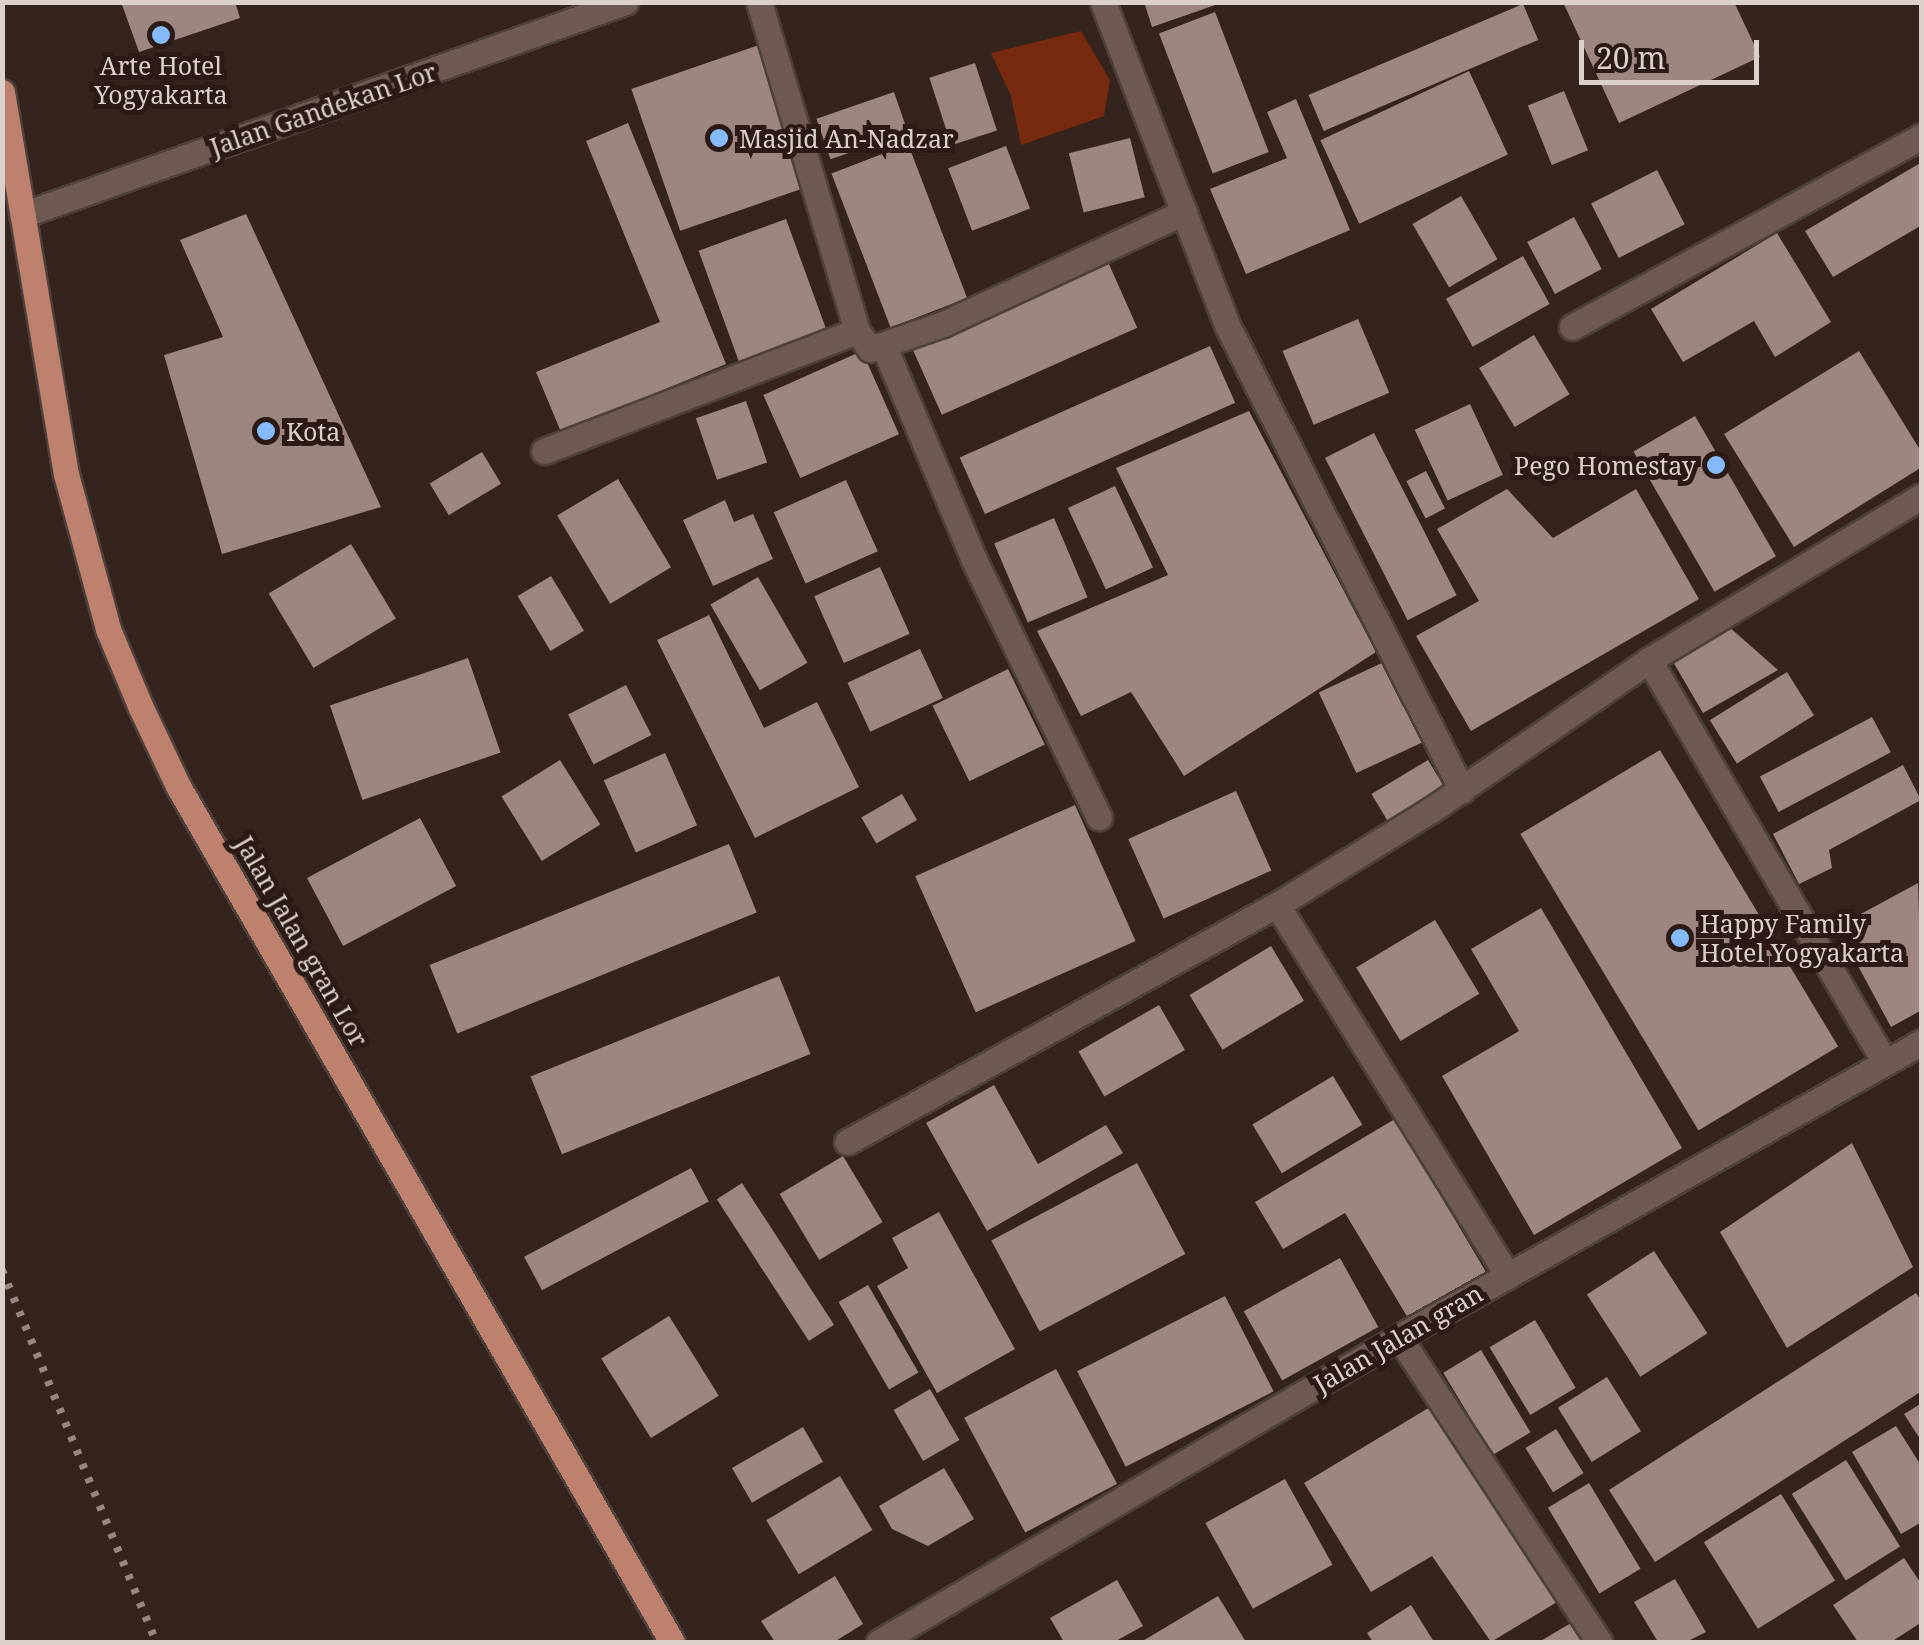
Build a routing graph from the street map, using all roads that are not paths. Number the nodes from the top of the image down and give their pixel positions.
1 (625, 2) edge
2 (758, 2) edge
3 (1103, 2) edge
4 (2, 92) edge
5 (1922, 136) edge
6 (1184, 212) junction
7 (22, 215) junction
8 (1572, 328) dead end
9 (858, 331) junction
10 (885, 349) junction
11 (544, 452) dead end
12 (1922, 496) edge
13 (1649, 660) junction
14 (1462, 790) junction
15 (1099, 817) dead end
16 (1276, 906) junction
17 (1922, 1042) edge
18 (1885, 1062) junction
19 (847, 1142) dead end
20 (1508, 1276) junction
21 (1399, 1337) junction
22 (672, 1642) edge
23 (879, 1642) edge
24 (1600, 1642) edge

1 - 7 street, Jalan Gandekan Lor
2 - 9 street
3 - 6 street
4 - 7 main road, Jalan Jalan gran Lor
5 - 8 street
6 - 10 street
6 - 14 street
7 - 22 main road, Jalan Jalan gran Lor
9 - 10 street
9 - 11 street
10 - 15 street
12 - 13 street
13 - 14 street
13 - 18 street
14 - 16 street
16 - 19 street
16 - 20 street
17 - 18 street, Jalan Jalan gran
18 - 20 street, Jalan Jalan gran
20 - 21 street, Jalan Jalan gran
21 - 23 street, Jalan Jalan gran
21 - 24 street

